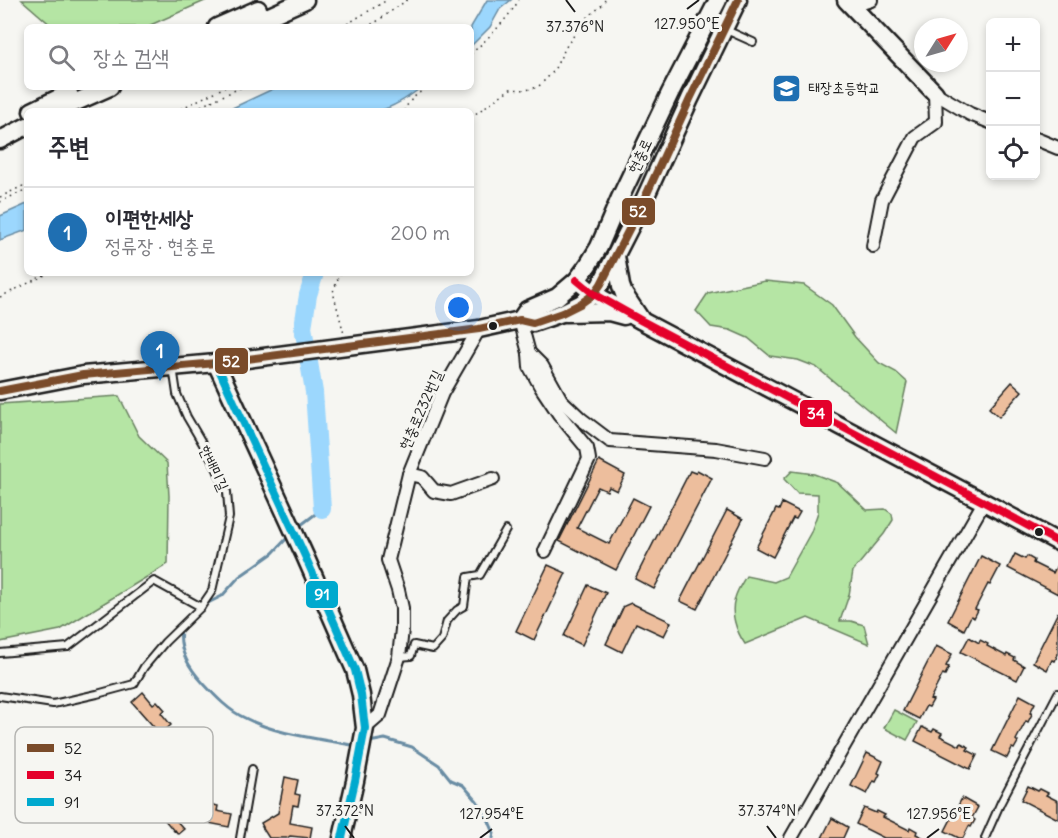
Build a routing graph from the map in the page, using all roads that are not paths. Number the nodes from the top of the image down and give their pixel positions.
1 (278, 0) edge
2 (305, 0) edge
3 (718, 0) edge
4 (738, 0) edge
5 (871, 0) edge
6 (849, 3) edge
7 (708, 21) junction
8 (224, 24) edge
9 (252, 24) edge
10 (724, 29) junction
11 (753, 42) dead end
12 (77, 90) edge
13 (103, 90) edge
14 (935, 93) junction
15 (38, 108) edge
16 (63, 108) edge
17 (24, 116) edge
18 (986, 120) edge
19 (0, 128) edge
20 (24, 128) edge
21 (0, 140) edge
22 (1040, 141) edge
23 (1058, 148) edge
24 (873, 246) dead end
25 (616, 256) junction
26 (577, 280) junction
27 (594, 294) junction
28 (562, 313) junction
29 (520, 320) junction
30 (642, 321) junction
31 (479, 329) junction
32 (528, 353) junction
33 (216, 363) junction
34 (173, 367) junction
35 (0, 391) edge
36 (765, 458) dead end
37 (409, 474) junction
38 (493, 479) dead end
39 (984, 502) junction
40 (506, 530) dead end
41 (1058, 542) edge
42 (545, 552) dead end
43 (201, 607) junction
44 (0, 654) edge
45 (399, 657) junction
46 (1058, 693) edge
47 (0, 696) edge
48 (364, 731) junction
49 (252, 770) dead end
50 (240, 838) edge
51 (342, 838) edge
52 (791, 838) edge
53 (985, 838) edge

1 - 8 street
2 - 9 street
3 - 7 street, 현충로
4 - 10 street, 현충로
5 - 6 street
6 - 14 street
7 - 10 street
7 - 26 street, 현충로
10 - 11 lane
10 - 25 street, 현충로
12 - 15 street
13 - 16 street
14 - 18 street
14 - 24 street
17 - 19 street
20 - 21 street
22 - 23 street
25 - 27 street, 현충로
25 - 30 street
26 - 27 street
26 - 29 street, 현충로
27 - 28 street, 현충로
27 - 30 street
28 - 29 street, 현충로
28 - 30 street
29 - 31 street, 현충로
29 - 32 street
30 - 39 street
31 - 33 street, 현충로
31 - 37 street, 현충로232번길
32 - 36 street
32 - 42 street
33 - 34 street
33 - 48 street
34 - 35 street
34 - 43 lane, 한배미길
37 - 38 street, 현충로232번길
37 - 45 street, 현충로232번길
39 - 41 street
39 - 52 street
40 - 45 lane
43 - 44 lane
43 - 47 lane, 한배미길
45 - 48 street, 현충로232번길
46 - 53 lane
48 - 51 street
49 - 50 lane

